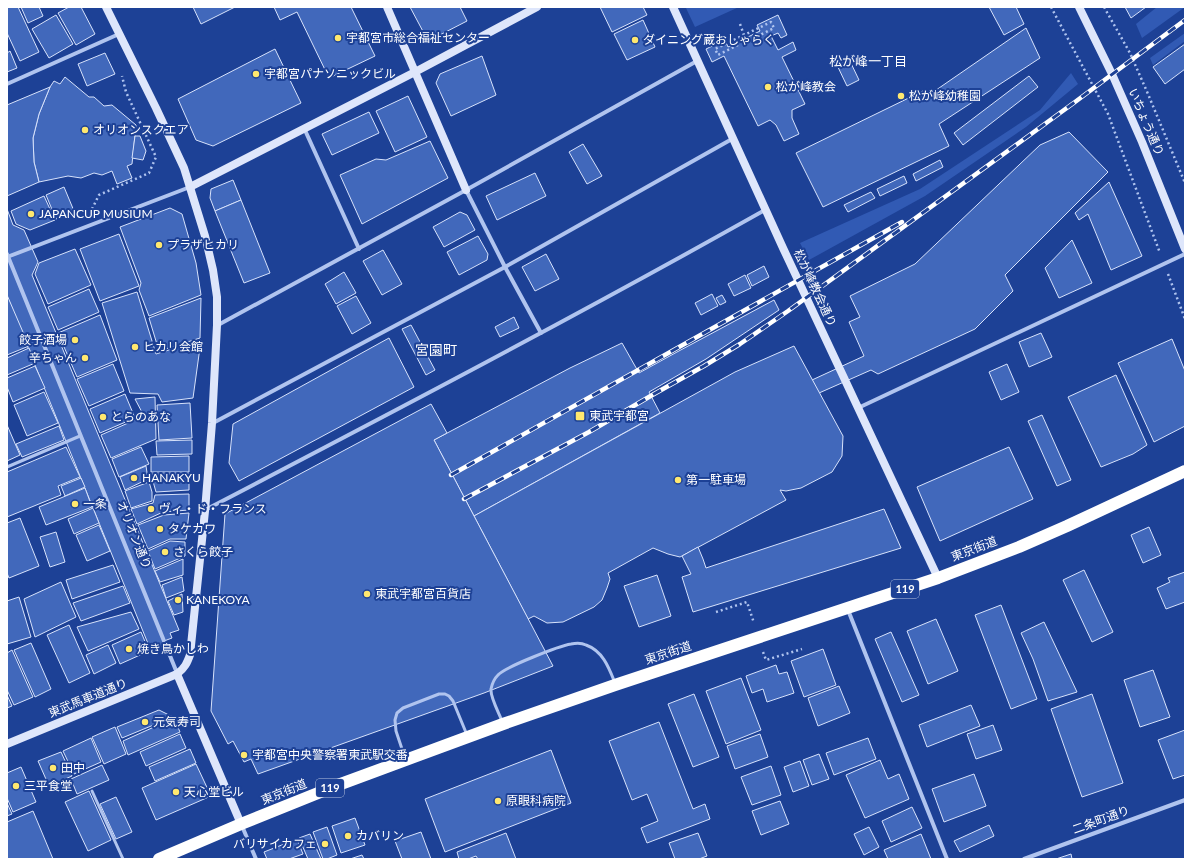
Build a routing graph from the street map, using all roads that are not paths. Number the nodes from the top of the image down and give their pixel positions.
1 (106, 7) edge
2 (387, 7) edge
3 (537, 7) edge
4 (672, 7) edge
5 (1079, 7) edge
6 (119, 34) junction
7 (697, 61) junction
8 (415, 72) junction
9 (7, 84) edge
10 (304, 128) junction
11 (732, 138) junction
12 (190, 186) junction
13 (466, 190) junction
14 (765, 210) junction
15 (358, 249) junction
16 (1185, 249) edge
17 (1185, 254) edge
18 (7, 256) edge
19 (505, 267) junction
20 (217, 325) junction
21 (541, 333) junction
22 (858, 408) junction
23 (212, 423) junction
24 (80, 436) junction
25 (7, 467) edge
26 (1185, 471) edge
27 (205, 511) junction
28 (938, 578) junction
29 (848, 608) junction
30 (178, 674) junction
31 (616, 685) junction
32 (503, 724) junction
33 (468, 737) junction
34 (7, 744) edge
35 (406, 760) junction
36 (92, 791) dead end
37 (1185, 800) edge
38 (241, 824) junction
39 (123, 859) edge
40 (158, 859) edge
41 (256, 859) edge
42 (947, 859) edge
43 (1024, 859) edge

1 - 6 street
2 - 8 street
3 - 8 street
4 - 7 street, 松が峰教会通り
5 - 16 street, いちょう通り
6 - 9 street
6 - 12 street
7 - 11 street, 松が峰教会通り
7 - 13 street
8 - 10 street
8 - 13 street
10 - 12 street
10 - 15 street
11 - 14 street, 松が峰教会通り
11 - 19 street
12 - 18 street
12 - 20 street
13 - 15 street
13 - 19 street
14 - 21 street
14 - 22 street, 松が峰教会通り
15 - 20 street
17 - 22 street
18 - 24 street, オリオン通り
19 - 21 street
19 - 23 street
20 - 23 street
21 - 27 street
22 - 28 street, 松が峰教会通り
23 - 27 street
24 - 25 lane
24 - 30 street, オリオン通り
26 - 28 highway, 東京街道 / 119
27 - 30 street
28 - 29 highway, 東京街道 / 119
29 - 31 highway, 東京街道 / 119
29 - 42 street
30 - 34 street, 東武馬車道通り
30 - 38 street, オリオン通り
31 - 32 highway, 東京街道 / 119
31 - 32 lane
32 - 33 highway, 東京街道 / 119
33 - 35 highway, 東京街道 / 119
33 - 35 lane
35 - 38 highway, 東京街道 / 119
36 - 39 lane
37 - 43 street, 二条町通り
38 - 40 highway, 東京街道 / 119
38 - 41 street

